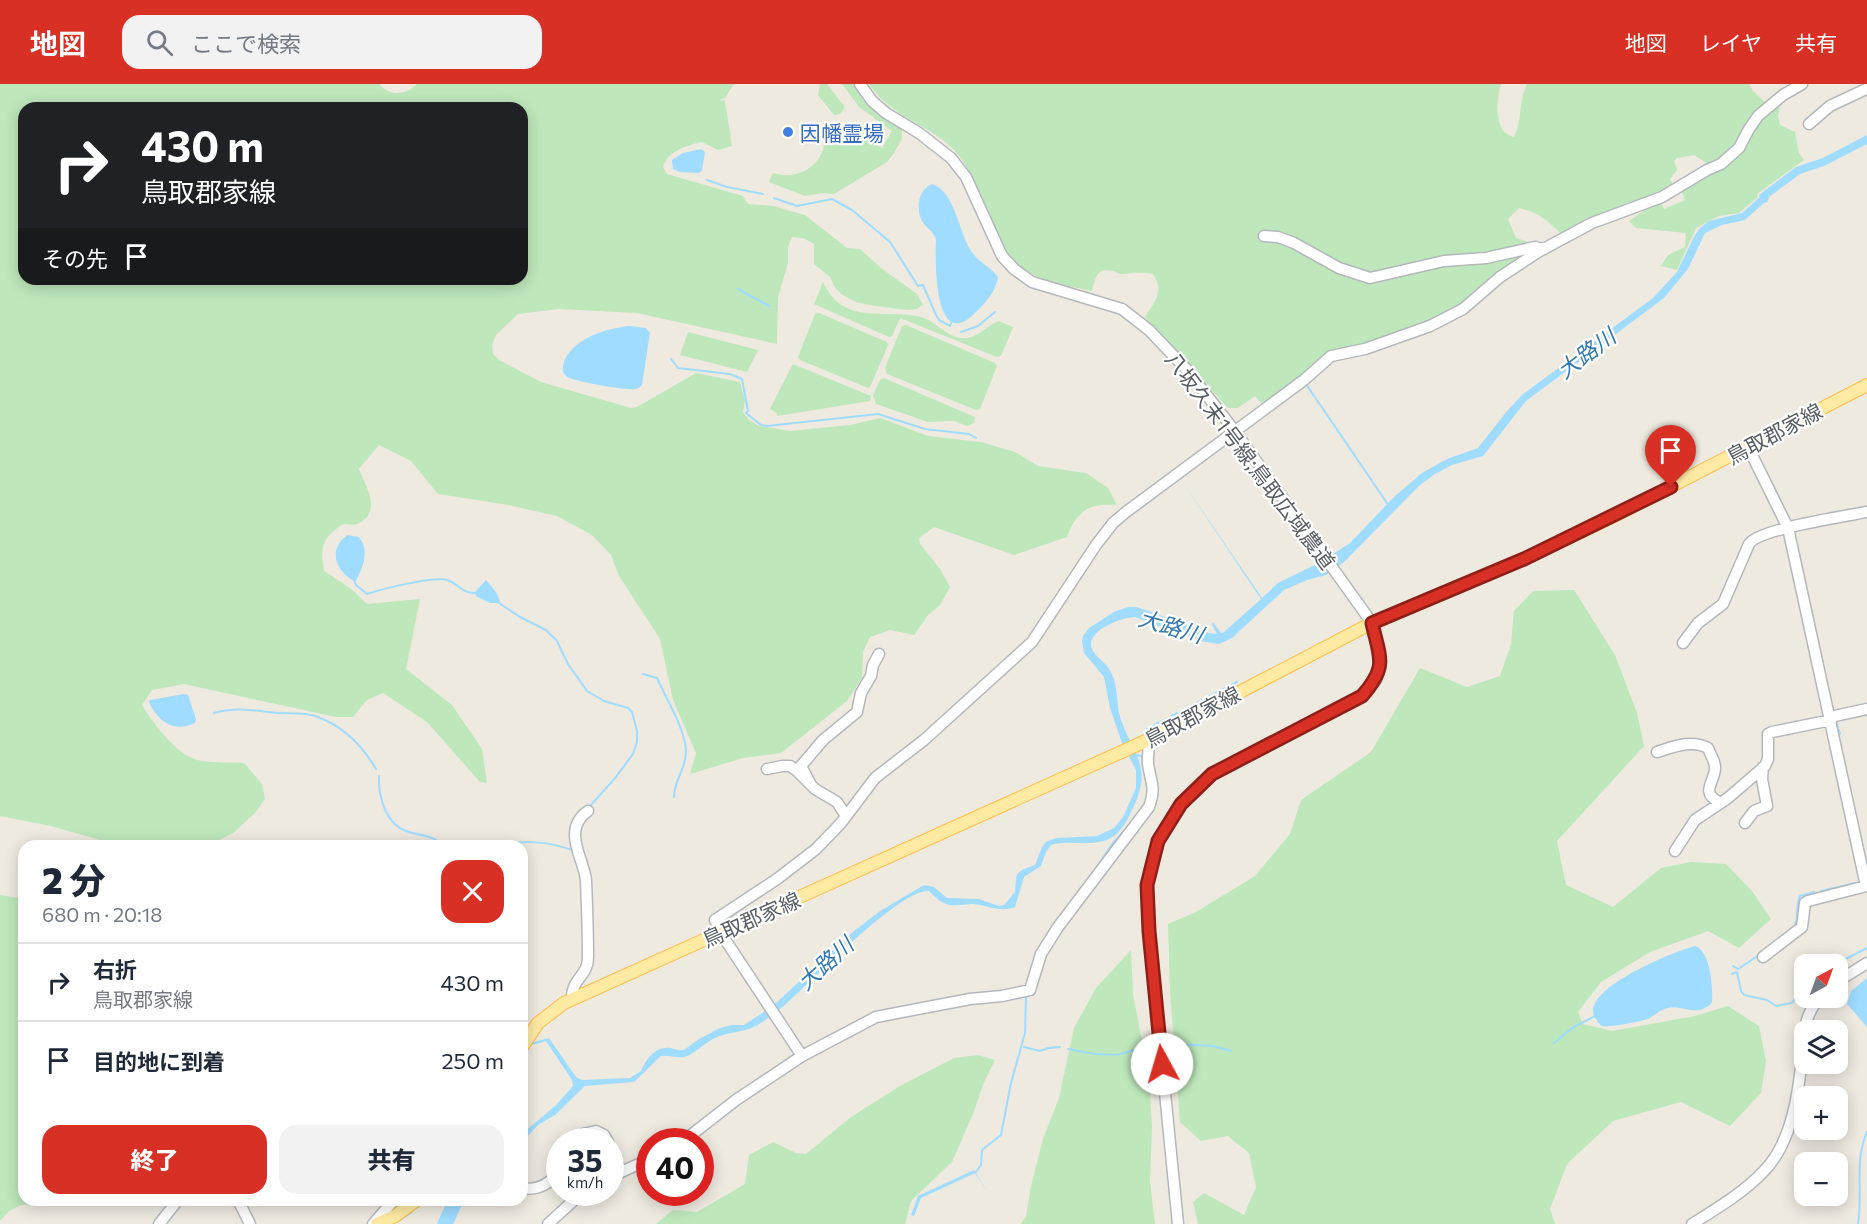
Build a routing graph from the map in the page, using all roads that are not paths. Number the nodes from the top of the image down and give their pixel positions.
1 (860, 84) edge
2 (1802, 84) edge
3 (1865, 88) edge
4 (1809, 124) dead end
5 (1264, 236) dead end
6 (1544, 249) junction
7 (1866, 389) edge
8 (1234, 430) junction
9 (1748, 447) junction
10 (1867, 512) edge
11 (1788, 528) junction
12 (1372, 623) junction
13 (1683, 643) dead end
14 (879, 654) dead end
15 (1867, 709) edge
16 (1831, 718) junction
17 (1143, 742) junction
18 (1657, 752) dead end
19 (1763, 767) junction
20 (767, 769) dead end
21 (810, 783) junction
22 (1719, 802) junction
23 (588, 811) dead end
24 (846, 816) junction
25 (1745, 823) dead end
26 (1675, 851) dead end
27 (722, 932) junction
28 (1763, 957) dead end
29 (1867, 963) edge
30 (1848, 975) edge
31 (572, 999) junction
32 (528, 1036) edge
33 (802, 1056) junction
34 (1800, 1074) edge
35 (700, 1128) edge
36 (546, 1183) edge
37 (528, 1189) edge
38 (173, 1206) edge
39 (241, 1206) edge
40 (389, 1206) edge
41 (409, 1206) edge
42 (568, 1206) edge
43 (159, 1224) edge
44 (250, 1224) edge
45 (375, 1224) edge
46 (548, 1224) edge
47 (1178, 1224) edge
48 (1692, 1224) edge

1 - 8 street, 八坂久末1号線;鳥取広域農道
2 - 6 street
3 - 4 street
5 - 6 street
6 - 8 street
7 - 9 main road, 鳥取郡家線
8 - 12 street, 八坂久末1号線;鳥取広域農道
8 - 24 street
9 - 11 street
9 - 12 main road, 鳥取郡家線
10 - 11 street
11 - 13 street
11 - 16 street
12 - 17 main road, 鳥取郡家線
12 - 47 street
14 - 21 street
15 - 16 street
16 - 19 street
16 - 28 street
17 - 27 main road, 鳥取郡家線
17 - 33 street
18 - 22 street
19 - 22 street
19 - 25 street
20 - 21 street
21 - 24 street
22 - 26 street
23 - 31 street
24 - 27 street
27 - 31 main road, 鳥取郡家線
27 - 33 street
29 - 30 street
31 - 32 main road, 鳥取郡家線
33 - 35 street
34 - 48 street
36 - 37 street
38 - 43 street
39 - 44 street
40 - 45 street
41 - 45 main road
42 - 46 street

